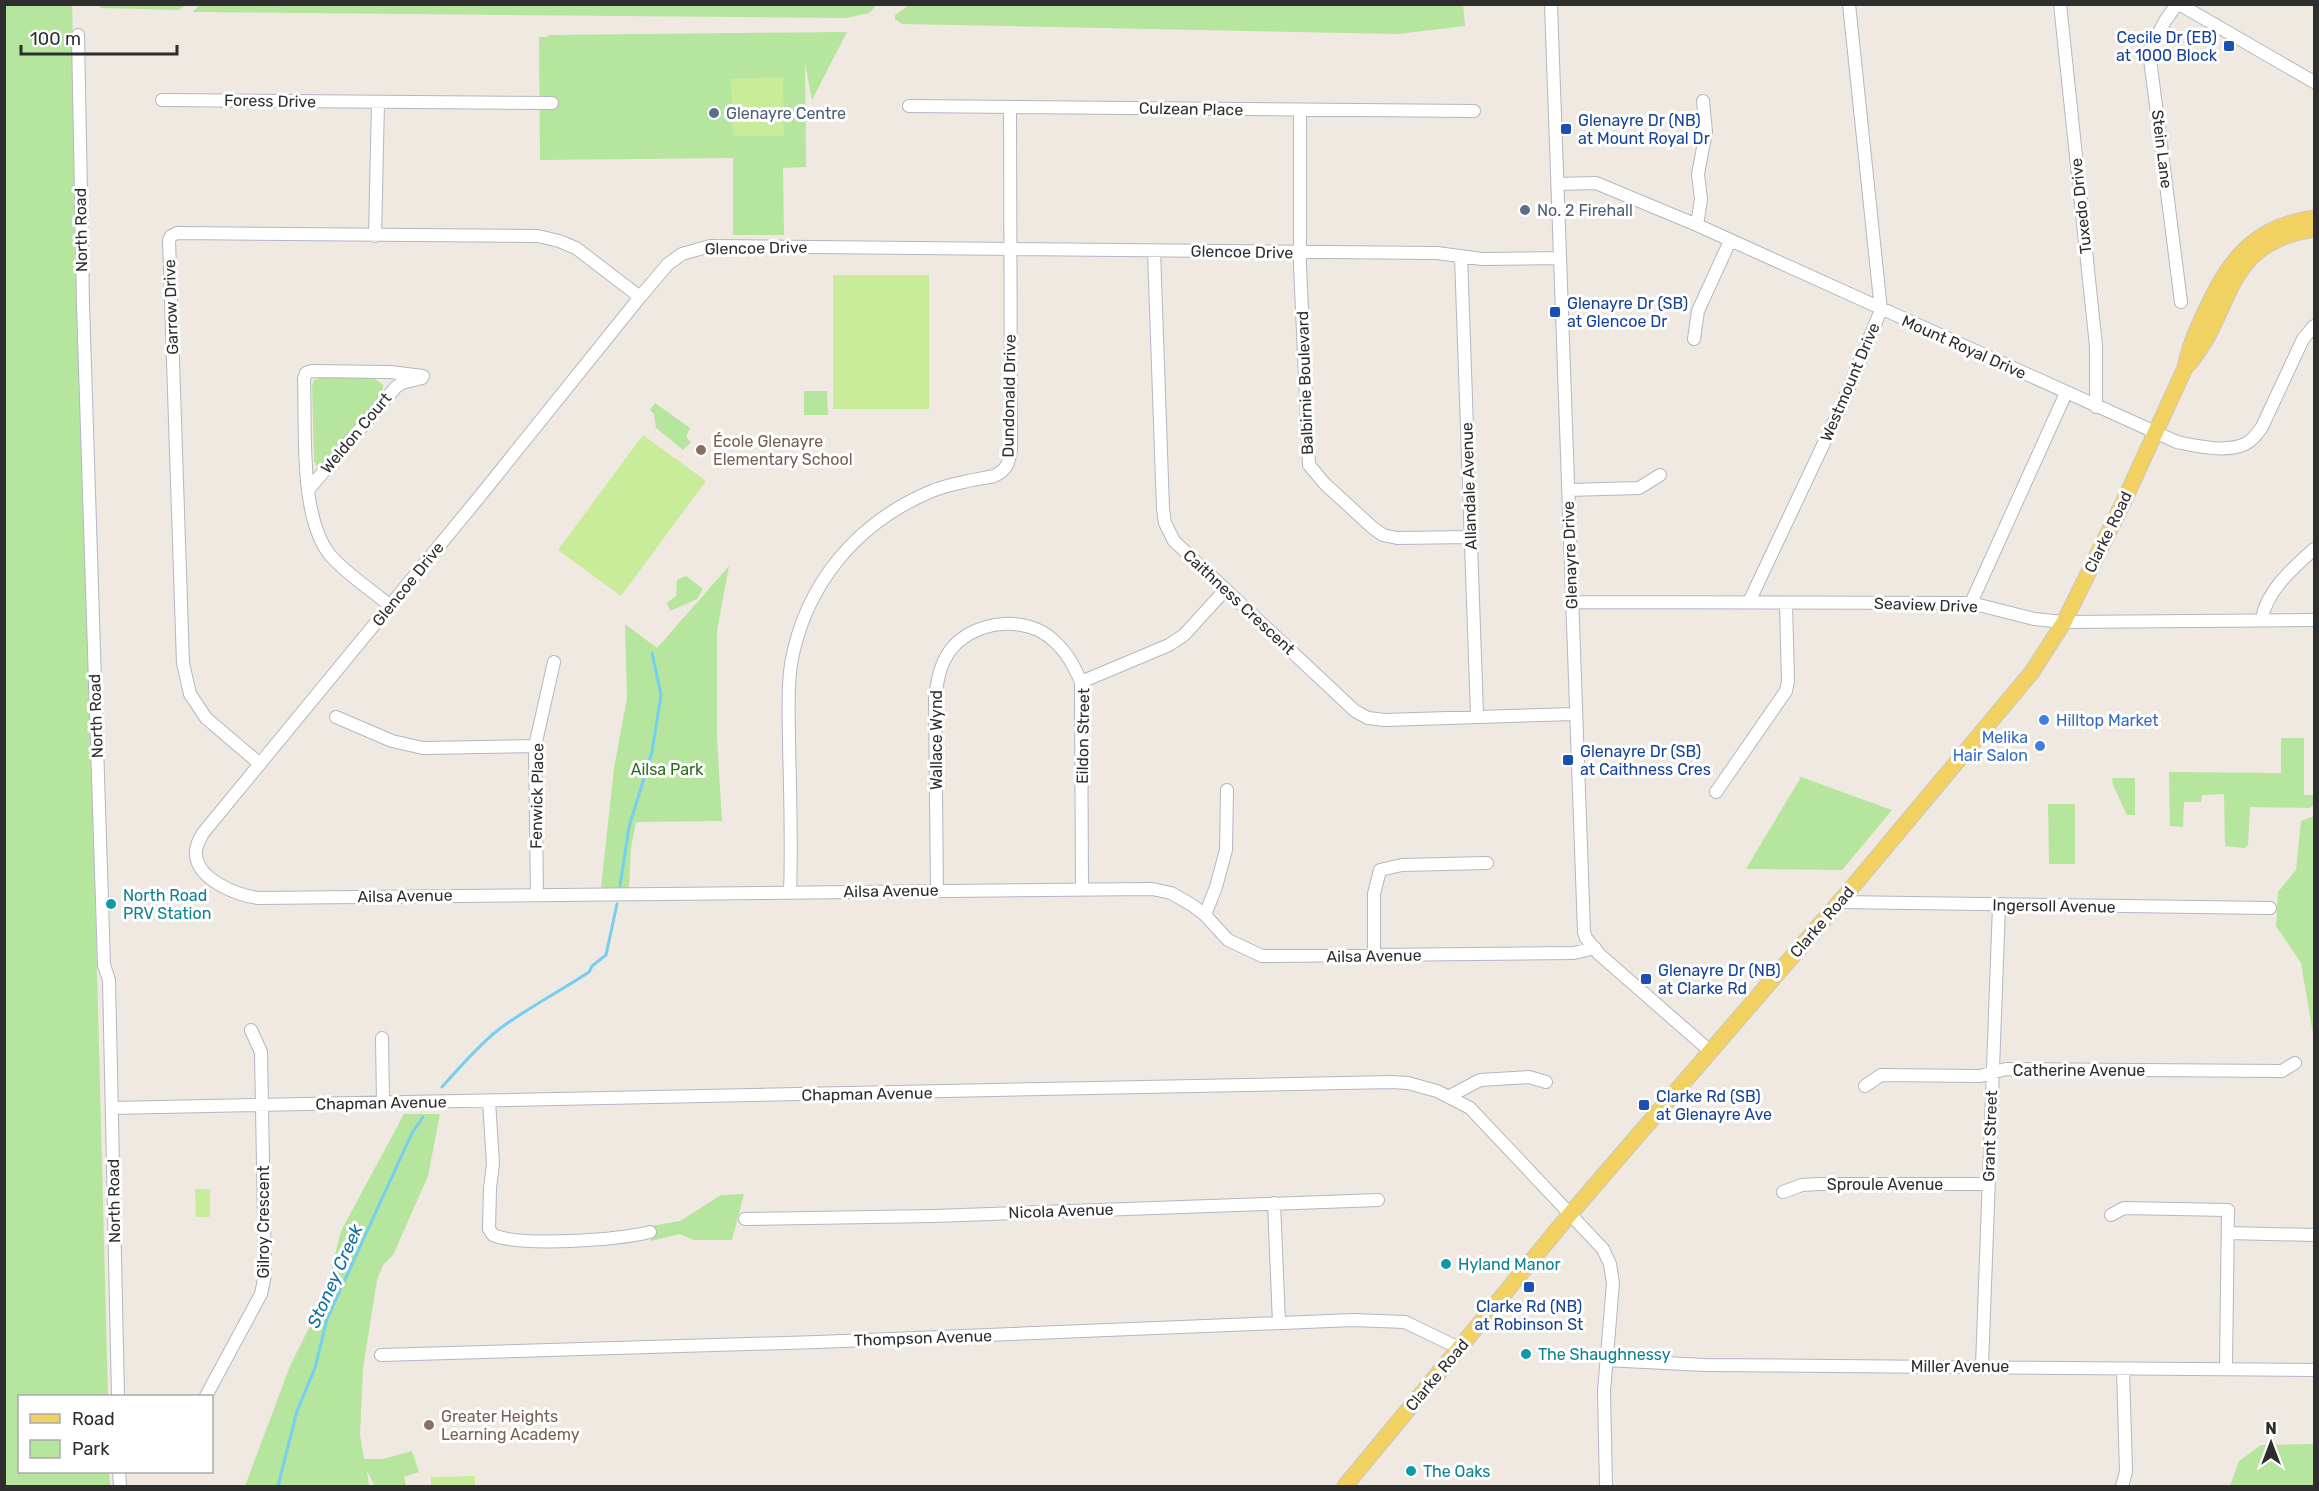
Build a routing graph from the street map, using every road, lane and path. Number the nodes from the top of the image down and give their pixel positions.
1 (1551, 4) edge
2 (1850, 4) edge
3 (2060, 4) edge
4 (2178, 4) edge
5 (78, 35) dead end
6 (2314, 82) edge
7 (162, 100) dead end
8 (1702, 101) dead end
9 (378, 102) junction
10 (552, 103) dead end
11 (909, 106) dead end
12 (1010, 107) junction
13 (1300, 110) junction
14 (1474, 111) dead end
15 (1557, 184) junction
16 (2314, 218) edge
17 (1697, 225) junction
18 (2314, 229) edge
19 (375, 236) junction
20 (1730, 241) junction
21 (1009, 249) junction
22 (1154, 251) junction
23 (1300, 253) junction
24 (1461, 256) junction
25 (1559, 258) junction
26 (640, 297) junction
27 (2181, 302) dead end
28 (1881, 310) junction
29 (2314, 326) edge
30 (1694, 339) dead end
31 (2185, 368) junction
32 (2066, 393) junction
33 (2096, 407) junction
34 (2156, 433) junction
35 (1660, 475) dead end
36 (308, 490) junction
37 (1568, 490) junction
38 (1471, 537) junction
39 (2314, 549) edge
40 (1225, 590) junction
41 (1572, 602) junction
42 (1749, 602) junction
43 (1786, 603) junction
44 (1971, 603) junction
45 (390, 606) junction
46 (2262, 619) junction
47 (2314, 620) edge
48 (2064, 622) junction
49 (554, 662) dead end
50 (1081, 682) junction
51 (1575, 714) junction
52 (1477, 716) junction
53 (336, 717) dead end
54 (535, 746) junction
55 (260, 764) junction
56 (1227, 790) dead end
57 (1716, 792) dead end
58 (197, 844) joint
59 (1488, 863) dead end
60 (1082, 890) junction
61 (937, 891) junction
62 (790, 892) junction
63 (537, 895) junction
64 (1839, 902) junction
65 (1999, 906) junction
66 (2270, 908) dead end
67 (1204, 915) junction
68 (1594, 948) junction
69 (1374, 956) junction
70 (251, 1030) dead end
71 (382, 1038) dead end
72 (1710, 1051) junction
73 (2295, 1063) dead end
74 (1993, 1072) junction
75 (1546, 1082) dead end
76 (1865, 1086) dead end
77 (1450, 1096) junction
78 (489, 1101) junction
79 (383, 1103) junction
80 (262, 1106) junction
81 (112, 1108) junction
82 (1988, 1184) junction
83 (1783, 1192) dead end
84 (1378, 1200) dead end
85 (1274, 1203) junction
86 (1571, 1213) junction
87 (2111, 1215) dead end
88 (745, 1219) dead end
89 (650, 1232) dead end
90 (2228, 1233) junction
91 (2314, 1234) edge
92 (1279, 1323) junction
93 (1459, 1348) junction
94 (381, 1355) dead end
95 (1605, 1360) junction
96 (1982, 1366) junction
97 (2226, 1367) junction
98 (2123, 1369) junction
99 (2314, 1370) edge
100 (118, 1395) edge
101 (207, 1395) edge
102 (1345, 1486) edge
103 (1606, 1486) edge
104 (2122, 1486) edge

1 - 15 street, Glenayre Drive
2 - 28 street, Westmount Drive
3 - 33 street, Tuxedo Drive
4 - 6 street
4 - 27 street, Stein Lane
5 - 81 street, North Road
7 - 9 street, Foress Drive
8 - 17 street
9 - 10 street, Foress Drive
9 - 19 street
11 - 12 street, Culzean Place
12 - 13 street, Culzean Place
12 - 21 street, Dundonald Drive
13 - 14 street, Culzean Place
13 - 23 street, Balbirnie Boulevard
15 - 17 street, Mount Royal Drive
15 - 25 street, Glenayre Drive
16 - 31 main road, Clarke Road
17 - 20 street, Mount Royal Drive
18 - 31 main road, Clarke Road
19 - 26 street, Garrow Drive
19 - 55 street, Garrow Drive
20 - 28 street, Mount Royal Drive
20 - 30 street
21 - 22 street, Glencoe Drive
21 - 26 street, Glencoe Drive
21 - 62 street, Dundonald Drive
22 - 23 street, Glencoe Drive
22 - 40 street, Caithness Crescent
23 - 24 street, Glencoe Drive
23 - 38 street, Balbirnie Boulevard
24 - 25 street, Glencoe Drive
24 - 38 street, Allandale Avenue
25 - 37 street, Glenayre Drive
26 - 45 street, Glencoe Drive
28 - 32 street, Mount Royal Drive
28 - 42 street, Westmount Drive
29 - 34 street, Mount Royal Drive
31 - 34 main road, Clarke Road
32 - 33 street, Mount Royal Drive
32 - 44 street
33 - 34 street, Mount Royal Drive
34 - 48 main road, Clarke Road
35 - 37 street
36 - 36 street, Weldon Court
36 - 45 street, Weldon Court
37 - 41 street, Glenayre Drive
38 - 52 street, Allandale Avenue
39 - 46 street
40 - 50 street, Eildon Street
40 - 52 street, Caithness Crescent
41 - 42 street, Seaview Drive
41 - 51 street, Glenayre Drive
42 - 43 street, Seaview Drive
43 - 44 street, Seaview Drive
43 - 57 street
44 - 48 street, Seaview Drive
45 - 55 street, Glencoe Drive
46 - 47 street, Seaview Drive
46 - 48 street, Seaview Drive
48 - 64 main road, Clarke Road
49 - 54 street, Fenwick Place
50 - 60 street, Eildon Street
50 - 61 street, Wallace Wynd
51 - 52 street, Caithness Crescent
51 - 68 street, Glenayre Drive
53 - 54 street
54 - 63 street, Fenwick Place
55 - 58 street, Glencoe Drive
56 - 67 street
58 - 63 street, Ailsa Avenue
59 - 69 street
60 - 61 street, Ailsa Avenue
60 - 67 street, Ailsa Avenue
61 - 62 street, Ailsa Avenue
62 - 63 street, Ailsa Avenue
64 - 65 street, Ingersoll Avenue
64 - 72 main road, Clarke Road
65 - 66 street, Ingersoll Avenue
65 - 74 street, Grant Street
67 - 69 street, Ailsa Avenue
68 - 69 street, Ailsa Avenue
68 - 72 street, Glenayre Drive
70 - 80 street, Gilroy Crescent
71 - 79 street
72 - 86 main road, Clarke Road
73 - 74 street, Catherine Avenue
74 - 76 street, Catherine Avenue
74 - 82 street, Grant Street
75 - 77 street
77 - 78 street, Chapman Avenue
77 - 86 street, Chapman Avenue
78 - 79 street, Chapman Avenue
78 - 89 street
79 - 80 street, Chapman Avenue
80 - 81 street, Chapman Avenue
80 - 101 street, Gilroy Crescent
81 - 100 street, North Road
82 - 83 street, Sproule Avenue
82 - 96 street, Grant Street
84 - 85 street, Nicola Avenue
85 - 88 street, Nicola Avenue
85 - 92 street
86 - 93 main road, Clarke Road
86 - 95 street, Chapman Avenue
87 - 90 street
90 - 91 street
90 - 97 street
92 - 93 street, Thompson Avenue
92 - 94 street, Thompson Avenue
93 - 102 main road, Clarke Road
95 - 96 street, Miller Avenue
95 - 103 street, Chapman Avenue
96 - 98 street, Miller Avenue
97 - 98 street, Miller Avenue
97 - 99 street, Miller Avenue
98 - 104 street

